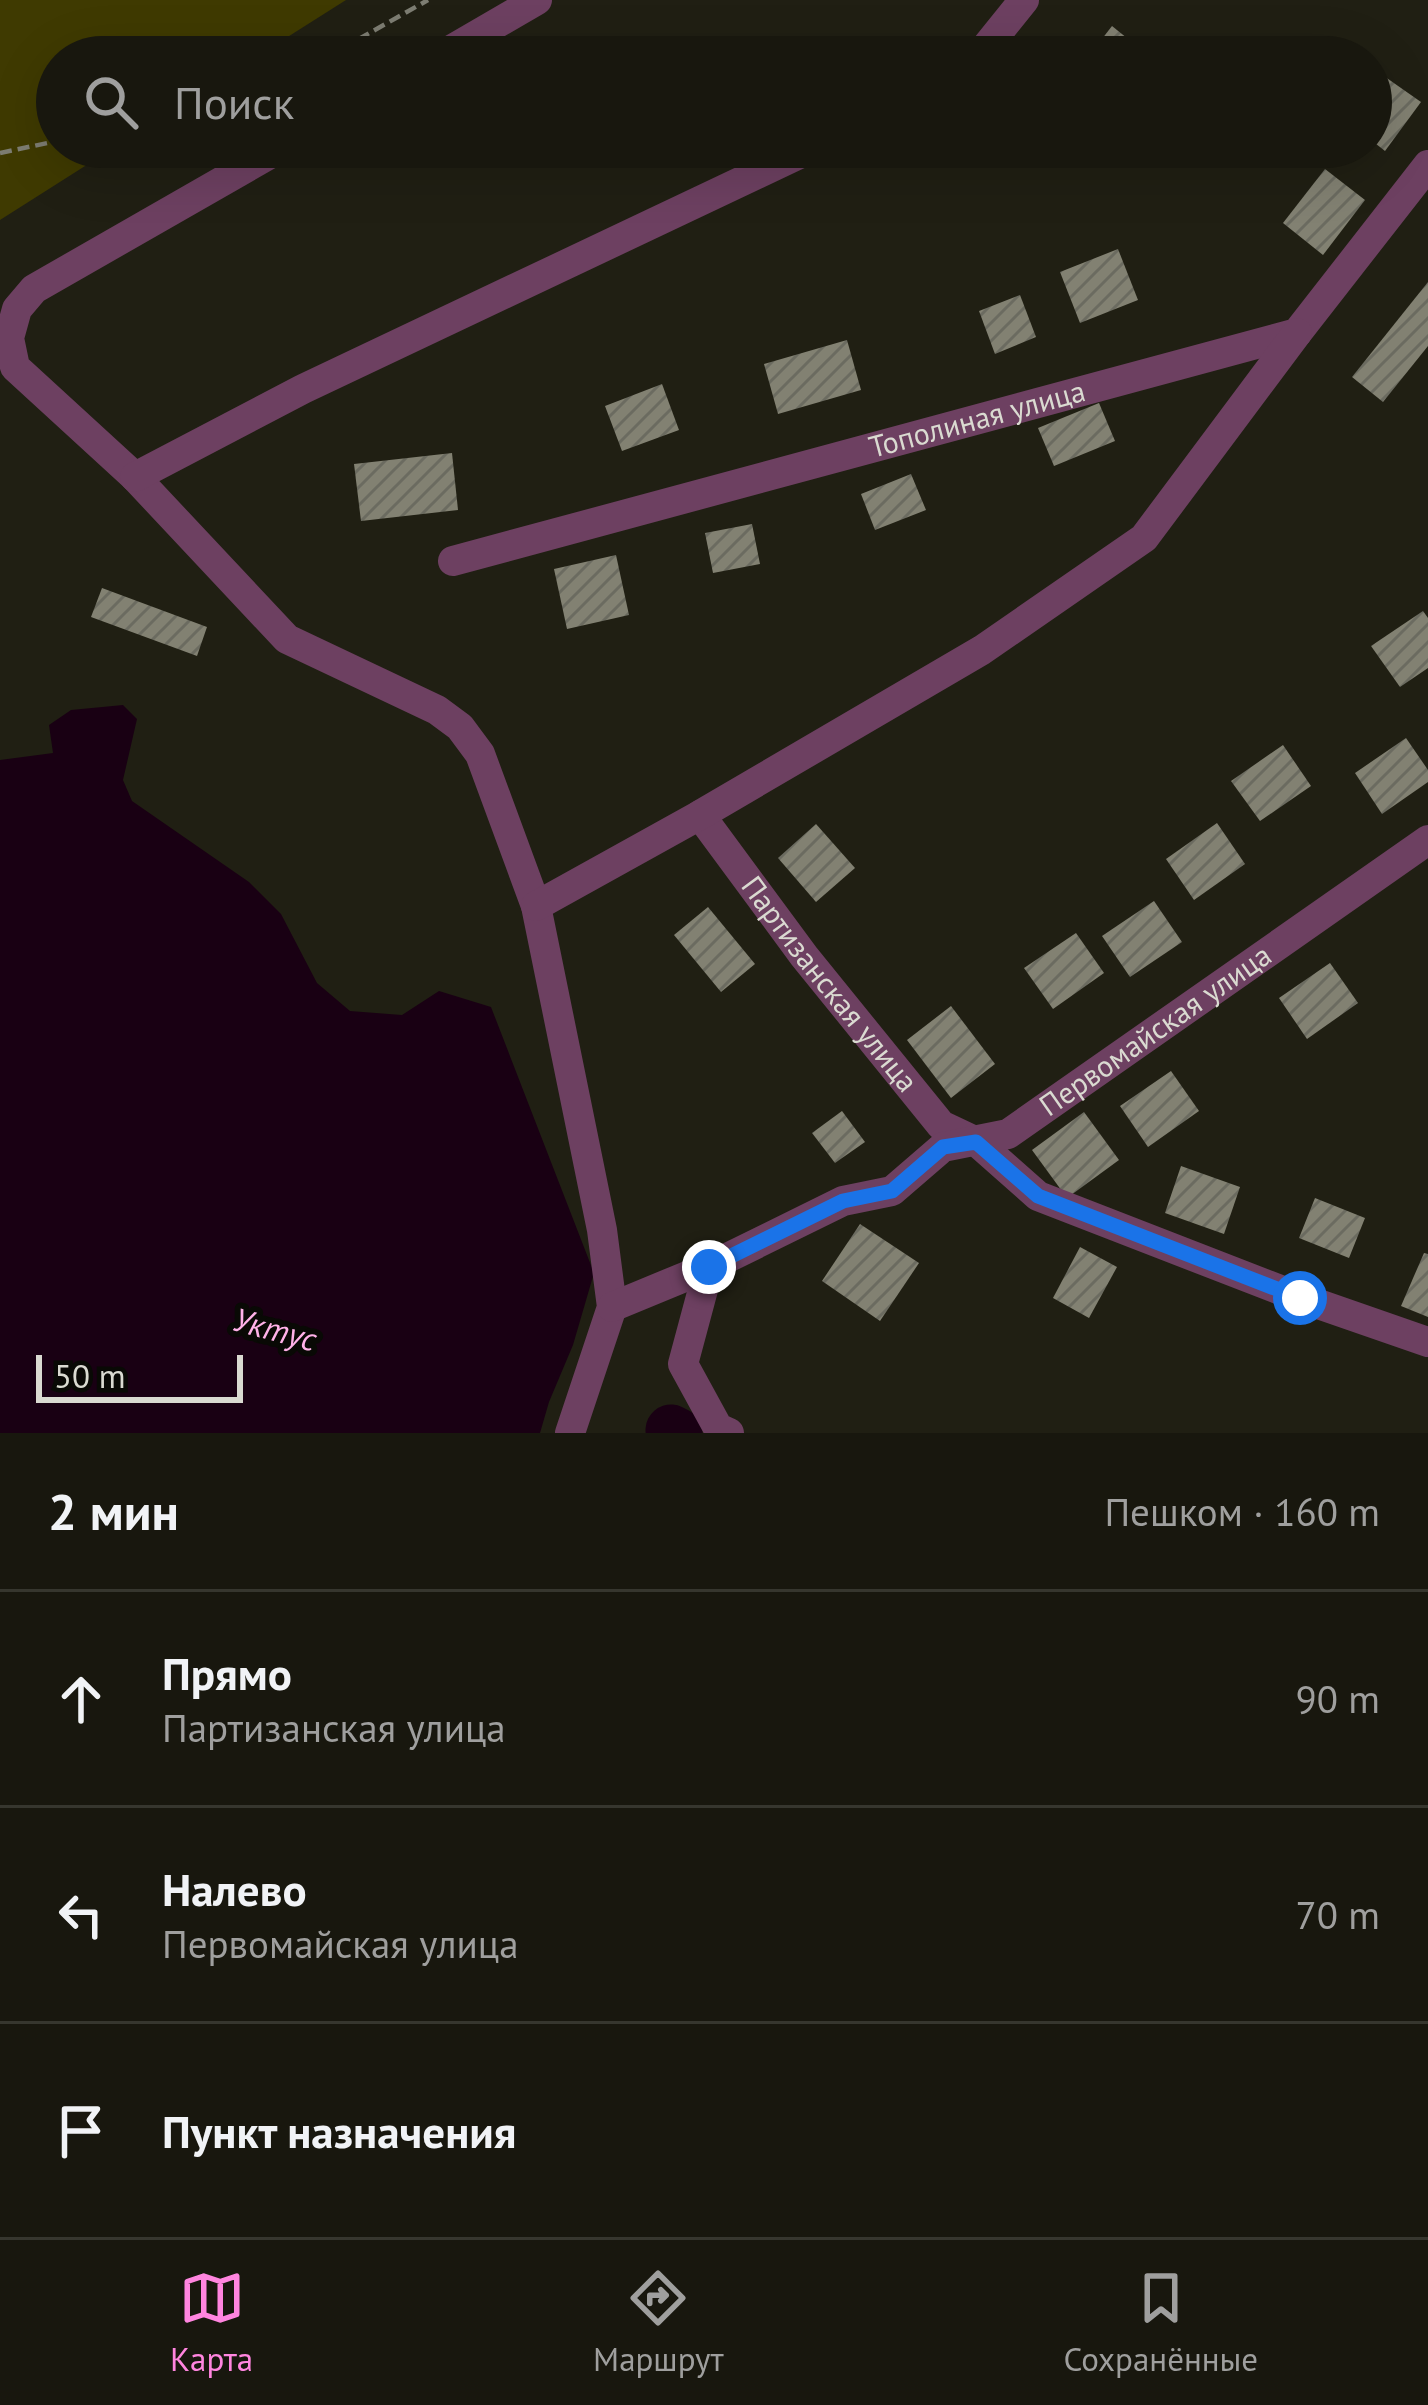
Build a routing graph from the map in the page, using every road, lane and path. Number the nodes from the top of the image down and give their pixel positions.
1 (428, 0) edge
2 (537, 0) edge
3 (1024, 0) edge
4 (364, 36) edge
5 (475, 36) edge
6 (995, 36) edge
7 (36, 146) edge
8 (0, 154) edge
9 (1428, 165) edge
10 (245, 168) edge
11 (769, 168) edge
12 (1297, 333) junction
13 (135, 477) junction
14 (453, 561) dead end
15 (700, 815) junction
16 (1428, 840) edge
17 (536, 906) junction
18 (976, 1142) junction
19 (709, 1267) junction
20 (612, 1306) junction
21 (1428, 1342) edge
22 (570, 1433) edge
23 (729, 1433) edge

1 - 4 path
2 - 5 street
3 - 6 street
7 - 8 path
9 - 12 street
10 - 13 street
11 - 13 street
12 - 14 street, Тополиная улица
12 - 15 street
13 - 17 street
15 - 17 street
15 - 18 street, Партизанская улица
16 - 18 street, Первомайская улица
17 - 20 street
18 - 19 street, Первомайская улица
18 - 21 street, Партизанская улица
19 - 20 street, Первомайская улица
19 - 23 street
20 - 22 street

